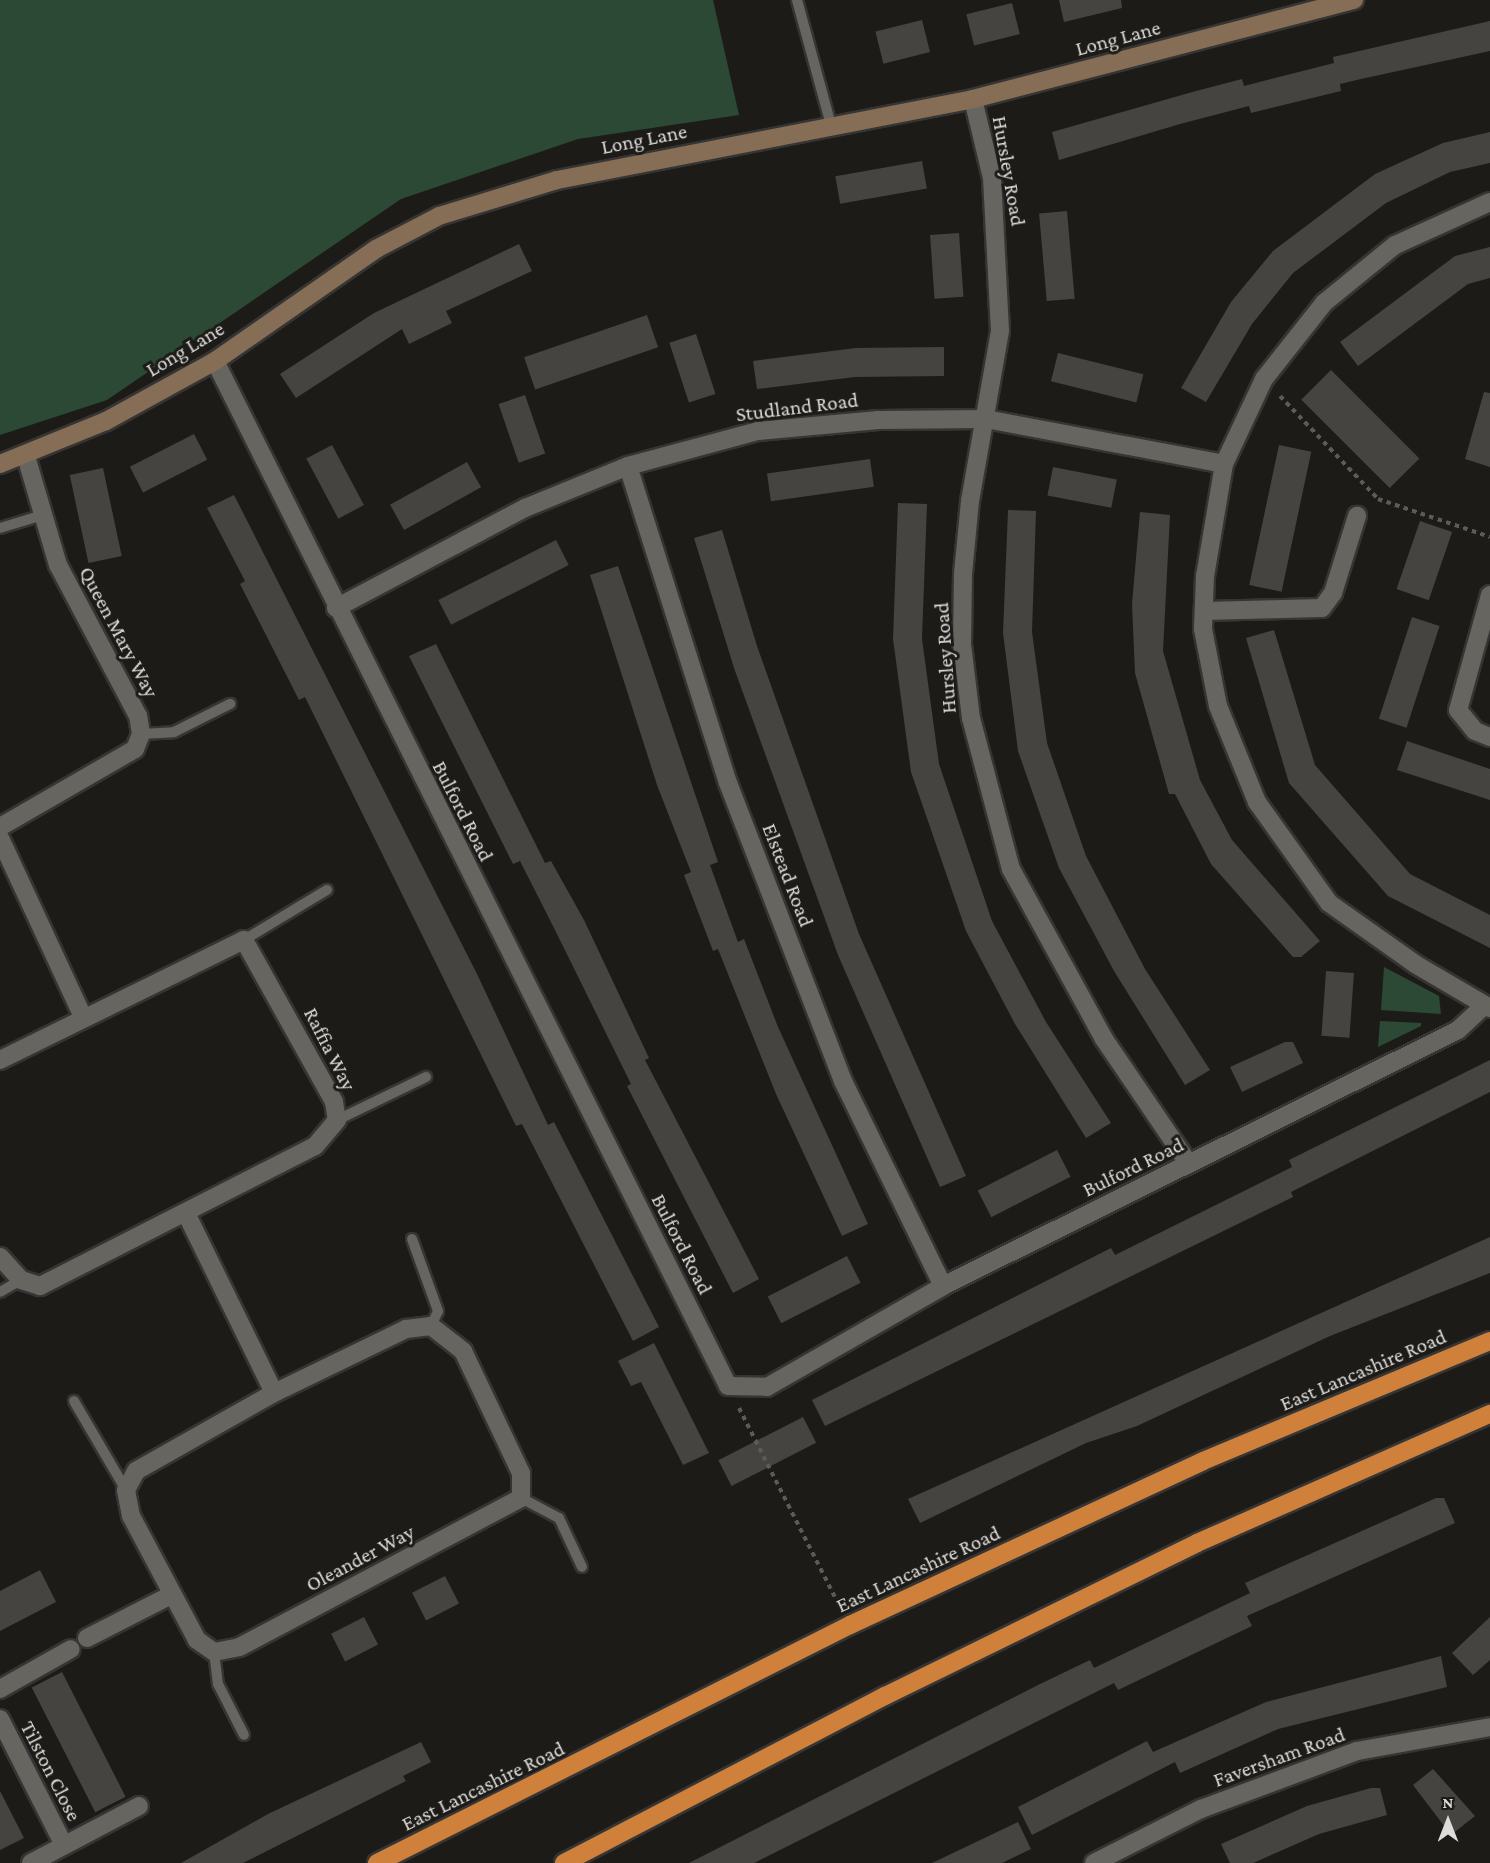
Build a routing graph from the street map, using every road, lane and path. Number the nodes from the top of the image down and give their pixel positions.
1 (797, 0) edge
2 (1354, 0) edge
3 (973, 99) junction
4 (831, 125) junction
5 (1490, 202) edge
6 (215, 361) junction
7 (1264, 380) junction
8 (986, 419) junction
9 (26, 456) junction
10 (0, 464) edge
11 (1224, 464) junction
12 (628, 466) junction
13 (43, 515) junction
14 (1357, 516) dead end
15 (0, 528) edge
16 (1490, 537) edge
17 (1490, 595) edge
18 (336, 608) junction
19 (1204, 611) junction
20 (230, 704) dead end
21 (141, 734) junction
22 (1490, 737) edge
23 (0, 827) edge
24 (0, 838) edge
25 (327, 890) dead end
26 (243, 940) junction
27 (1487, 1007) edge
28 (82, 1017) junction
29 (0, 1060) edge
30 (426, 1077) dead end
31 (337, 1120) junction
32 (1189, 1164) junction
33 (186, 1213) junction
34 (412, 1239) dead end
35 (0, 1257) edge
36 (21, 1280) junction
37 (943, 1286) junction
38 (0, 1292) edge
39 (431, 1326) junction
40 (1490, 1341) edge
41 (728, 1386) junction
42 (274, 1393) junction
43 (74, 1401) dead end
44 (1490, 1414) edge
45 (126, 1490) junction
46 (520, 1498) junction
47 (582, 1567) dead end
48 (171, 1595) junction
49 (850, 1625) junction
50 (87, 1638) dead end
51 (71, 1649) dead end
52 (214, 1652) junction
53 (0, 1689) edge
54 (0, 1719) edge
55 (1490, 1726) edge
56 (244, 1735) dead end
57 (139, 1806) dead end
58 (63, 1843) junction
59 (31, 1863) edge
60 (377, 1863) edge
61 (564, 1863) edge
62 (1094, 1863) edge

1 - 4 lane
2 - 3 street, Long Lane
3 - 4 street, Long Lane
3 - 8 street, Hursley Road
4 - 6 street, Long Lane
5 - 7 street
6 - 9 street, Long Lane
6 - 18 street, Bulford Road
7 - 11 street
7 - 16 path
8 - 11 street, Studland Road
8 - 12 street, Studland Road
8 - 32 street, Hursley Road
9 - 10 street, Long Lane
9 - 13 street, Queen Mary Way
11 - 19 street
12 - 18 street, Studland Road
12 - 37 street, Elstead Road
13 - 15 lane
13 - 21 street, Queen Mary Way
14 - 19 street
17 - 22 street
18 - 41 street, Bulford Road
19 - 27 street
20 - 21 lane
21 - 23 street
24 - 28 street
25 - 26 lane
26 - 28 street
26 - 31 street, Raffia Way
27 - 32 street, Bulford Road
28 - 29 street
30 - 31 lane
31 - 33 street, Raffia Way
32 - 37 street, Bulford Road
33 - 36 street, Raffia Way
33 - 42 street
34 - 39 lane
35 - 36 street
36 - 38 lane
37 - 41 street, Bulford Road
39 - 42 street
39 - 46 street
40 - 49 highway, East Lancashire Road
41 - 49 path
42 - 45 street
43 - 45 lane
44 - 61 highway
45 - 48 street
46 - 47 lane
46 - 52 street, Oleander Way
48 - 50 street
48 - 52 street
49 - 60 highway, East Lancashire Road
51 - 53 street
52 - 56 lane
54 - 58 street, Tilston Close
55 - 62 street, Faversham Road
57 - 58 street, Tilston Close
58 - 59 street, Tilston Close

